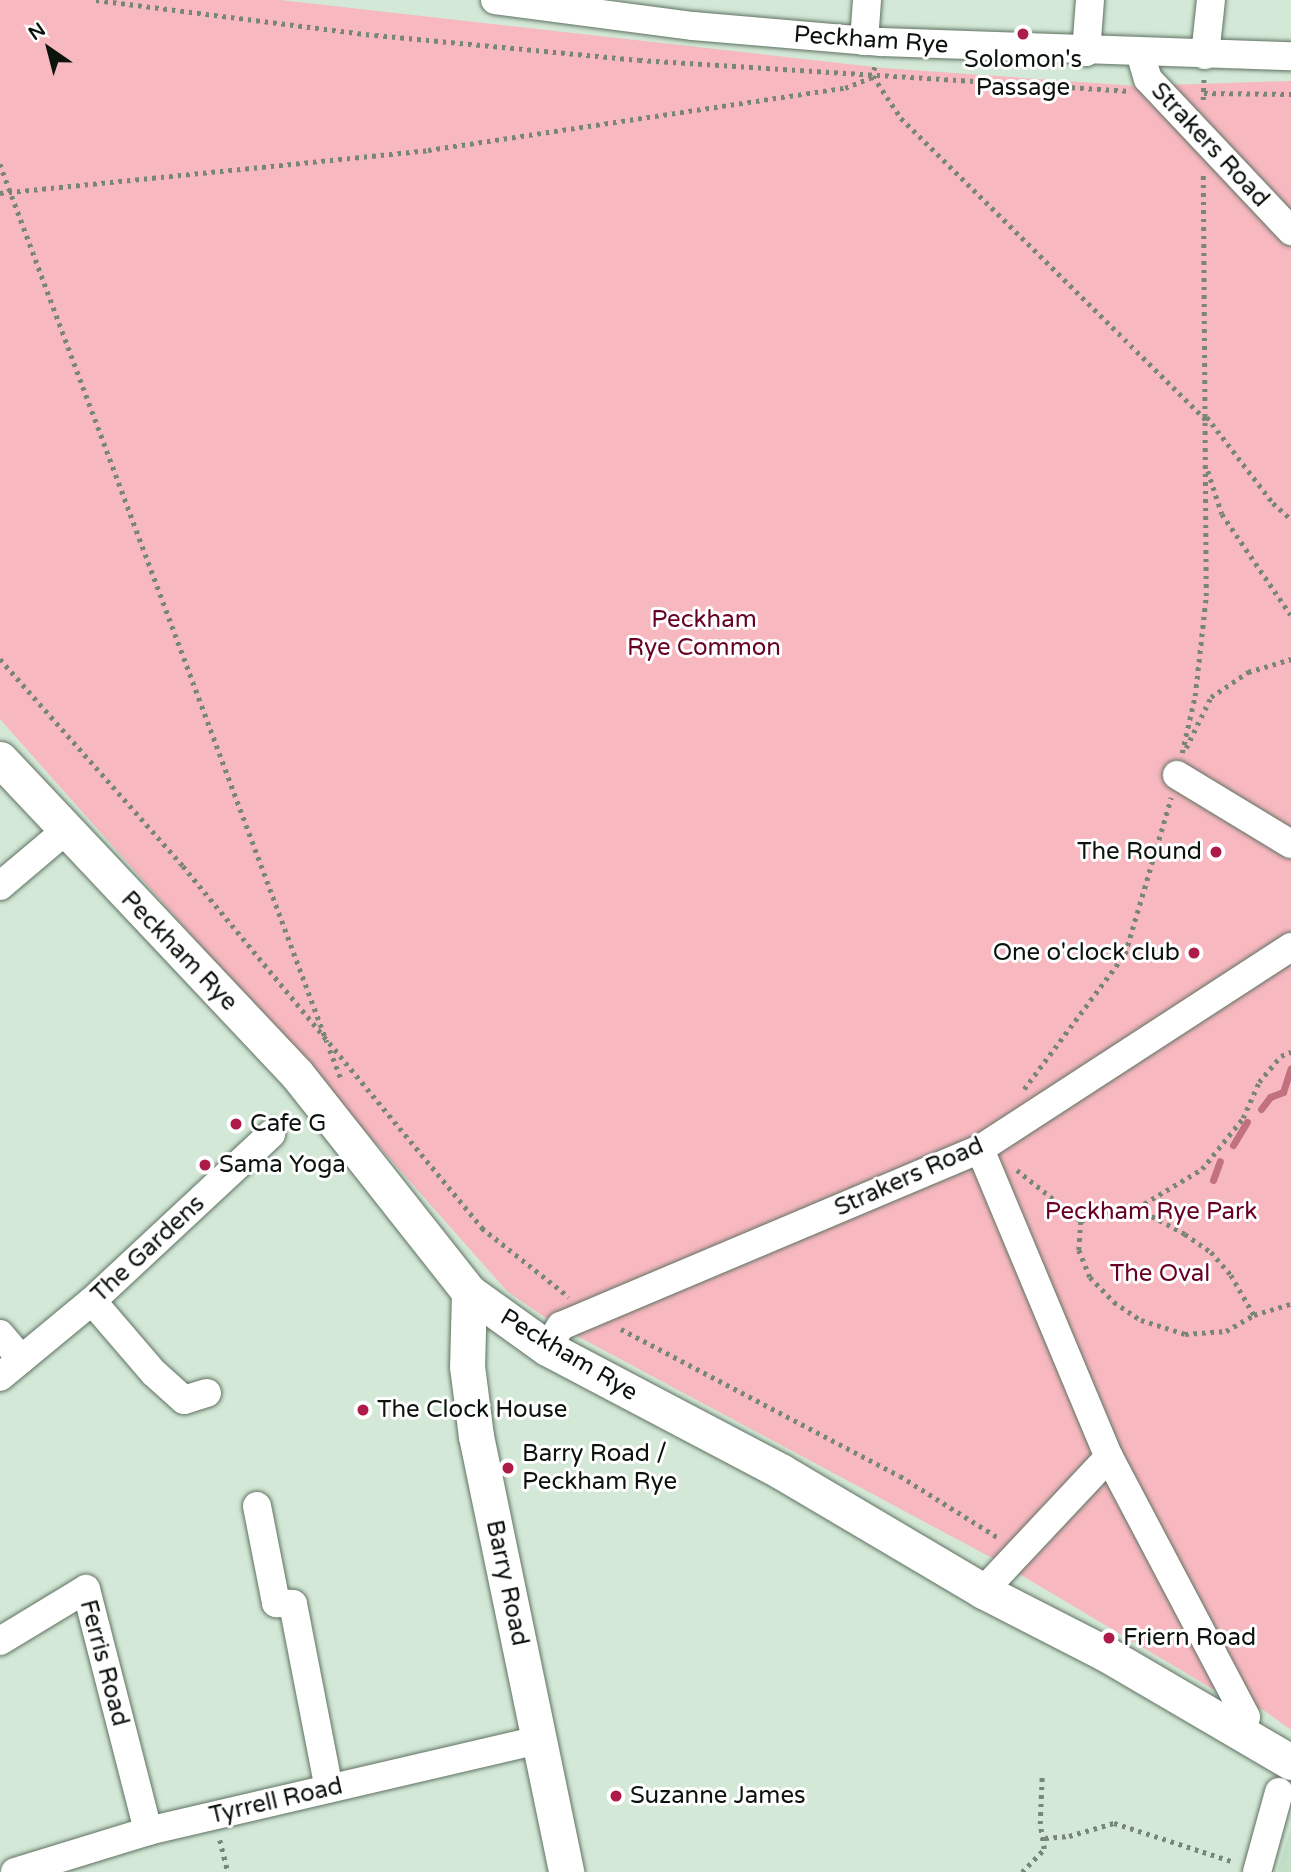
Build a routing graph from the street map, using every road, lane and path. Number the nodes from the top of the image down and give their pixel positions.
1 (96, 0) edge
2 (495, 0) edge
3 (867, 0) edge
4 (1090, 0) edge
5 (1211, 0) edge
6 (864, 41) junction
7 (1086, 52) junction
8 (1140, 53) junction
9 (1205, 55) junction
10 (1291, 56) edge
11 (873, 76) junction
12 (1130, 91) dead end
13 (1204, 93) dead end
14 (1291, 94) edge
15 (1202, 140) junction
16 (0, 164) edge
17 (12, 191) junction
18 (0, 193) edge
19 (1291, 231) edge
20 (1207, 419) junction
21 (1207, 467) junction
22 (1291, 519) edge
23 (1291, 615) edge
24 (0, 659) edge
25 (1291, 659) edge
26 (0, 759) edge
27 (1177, 775) junction
28 (65, 831) junction
29 (1291, 845) edge
30 (0, 886) edge
31 (1291, 947) edge
32 (329, 1047) junction
33 (1291, 1052) edge
34 (343, 1085) dead end
35 (1020, 1095) dead end
36 (271, 1134) dead end
37 (980, 1149) junction
38 (1137, 1208) junction
39 (1081, 1221) junction
40 (469, 1292) junction
41 (92, 1301) junction
42 (1291, 1304) edge
43 (590, 1314) junction
44 (1254, 1315) junction
45 (0, 1334) edge
46 (547, 1348) junction
47 (11, 1368) edge
48 (207, 1393) dead end
49 (1109, 1457) junction
50 (257, 1506) dead end
51 (1020, 1551) junction
52 (983, 1591) junction
53 (0, 1641) edge
54 (1246, 1717) dead end
55 (540, 1740) junction
56 (1042, 1775) dead end
57 (1285, 1777) edge
58 (329, 1789) junction
59 (213, 1816) junction
60 (148, 1831) junction
61 (1045, 1838) junction
62 (1258, 1870) edge
63 (23, 1871) edge
64 (228, 1872) edge
65 (566, 1872) edge
66 (1022, 1872) edge

1 - 11 path
2 - 6 street, Peckham Rye
3 - 6 street
4 - 7 street
5 - 9 street
6 - 7 street, Peckham Rye
7 - 8 street, Peckham Rye
8 - 9 street, Peckham Rye
8 - 15 street, Strakers Road
9 - 10 street, Peckham Rye
11 - 12 path
11 - 17 path
11 - 20 path
13 - 14 path
15 - 19 street, Strakers Road
15 - 20 path
16 - 17 path
17 - 18 path
17 - 32 path
20 - 21 path
20 - 22 path
21 - 23 path
21 - 27 path
24 - 32 path
25 - 27 path
26 - 28 main road, Peckham Rye
27 - 29 street
27 - 35 path
28 - 30 street
28 - 40 main road, Peckham Rye
31 - 37 street, Strakers Road
32 - 34 path
32 - 43 path
33 - 38 path
36 - 41 street, The Gardens
37 - 39 path
37 - 43 street, Strakers Road
37 - 49 street
38 - 39 path
38 - 44 path
39 - 44 path
40 - 46 main road, Peckham Rye
40 - 55 main road, Barry Road
41 - 47 street, The Gardens
41 - 48 street
42 - 44 path
43 - 46 street, Strakers Road
43 - 51 path
45 - 47 street, The Gardens
46 - 52 main road, Peckham Rye
49 - 51 street
49 - 54 street
50 - 58 street
51 - 52 street
52 - 57 main road, Peckham Rye
53 - 60 street, Ferris Road
55 - 58 street, Tyrrell Road
55 - 65 main road, Barry Road
56 - 61 path
57 - 62 street
58 - 59 street, Tyrrell Road
59 - 60 street, Tyrrell Road
59 - 64 path
60 - 63 street, Tyrrell Road
61 - 62 path
61 - 66 path

